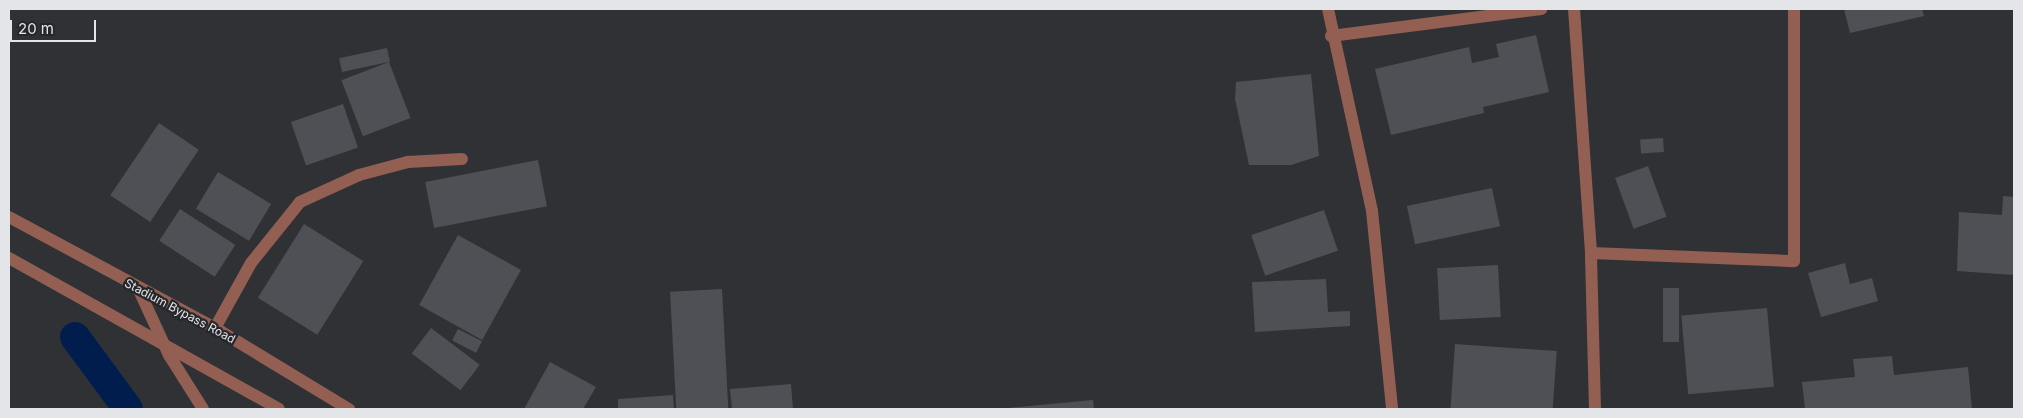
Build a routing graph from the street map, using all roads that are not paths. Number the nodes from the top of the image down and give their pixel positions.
1 (1328, 9) edge
2 (1541, 9) edge
3 (1574, 9) edge
4 (1794, 9) edge
5 (1331, 36) junction
6 (462, 159) dead end
7 (9, 217) edge
8 (1591, 253) junction
9 (9, 258) edge
10 (138, 288) junction
11 (215, 328) junction
12 (164, 345) junction
13 (203, 409) edge
14 (279, 409) edge
15 (348, 409) edge
16 (1392, 409) edge
17 (1595, 409) edge

1 - 5 street
2 - 5 street
3 - 8 street
4 - 8 street
5 - 16 street
6 - 11 street
7 - 10 street, Stadium Bypass Road
8 - 17 street
9 - 12 street
10 - 11 street, Stadium Bypass Road
10 - 12 street
11 - 15 street, Stadium Bypass Road
12 - 13 street
12 - 14 street

